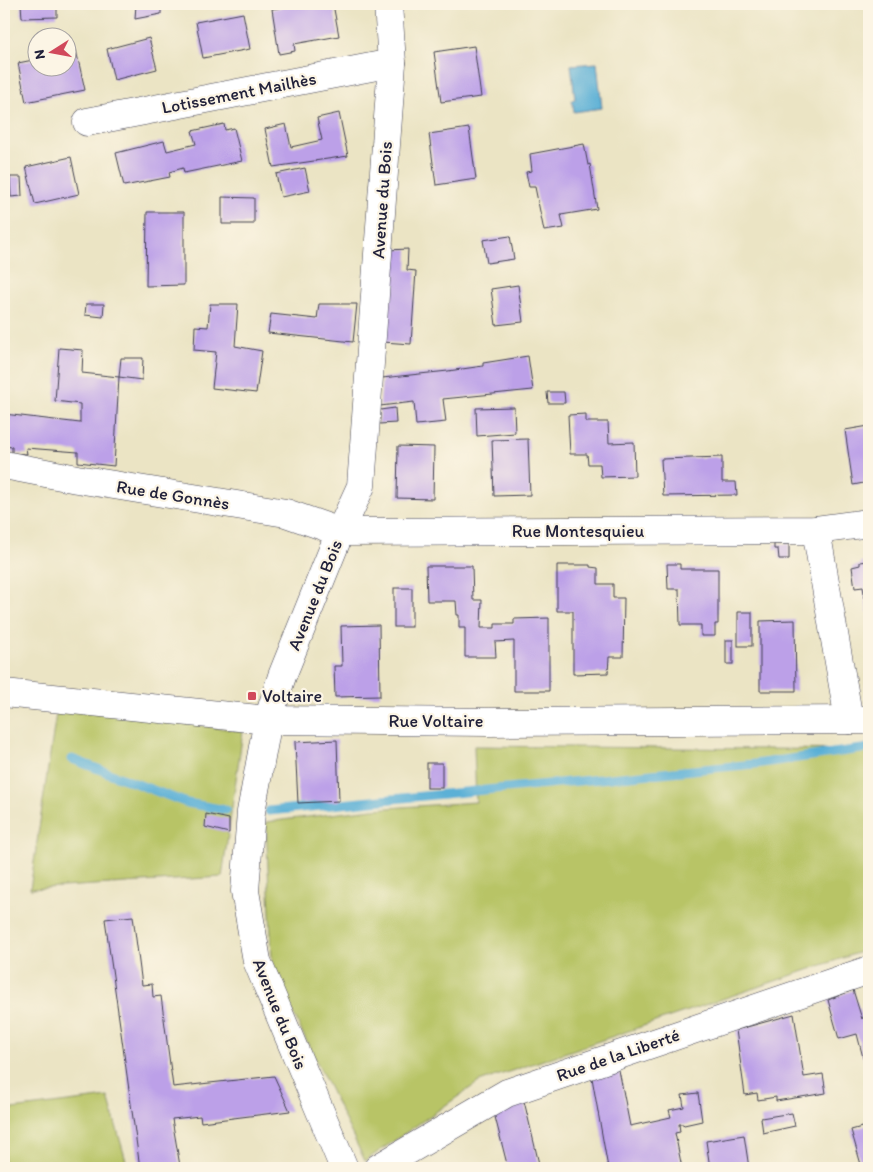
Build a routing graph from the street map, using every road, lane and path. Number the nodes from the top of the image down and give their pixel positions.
1 (388, 4) edge
2 (392, 64) junction
3 (87, 122) dead end
4 (4, 465) edge
5 (869, 523) edge
6 (816, 530) junction
7 (340, 532) junction
8 (4, 693) edge
9 (268, 720) junction
10 (859, 720) edge
11 (869, 970) edge
12 (344, 1168) edge
13 (378, 1168) edge

1 - 2 street, Avenue du Bois
2 - 3 street, Lotissement Mailhès
2 - 7 street, Avenue du Bois
4 - 7 street, Rue de Gonnès
5 - 6 street, Rue Montesquieu
6 - 7 street, Rue Montesquieu
6 - 10 street
7 - 9 street, Avenue du Bois
8 - 9 street, Rue Voltaire
9 - 10 street, Rue Voltaire
9 - 12 street, Avenue du Bois
11 - 13 street, Rue de la Liberté

